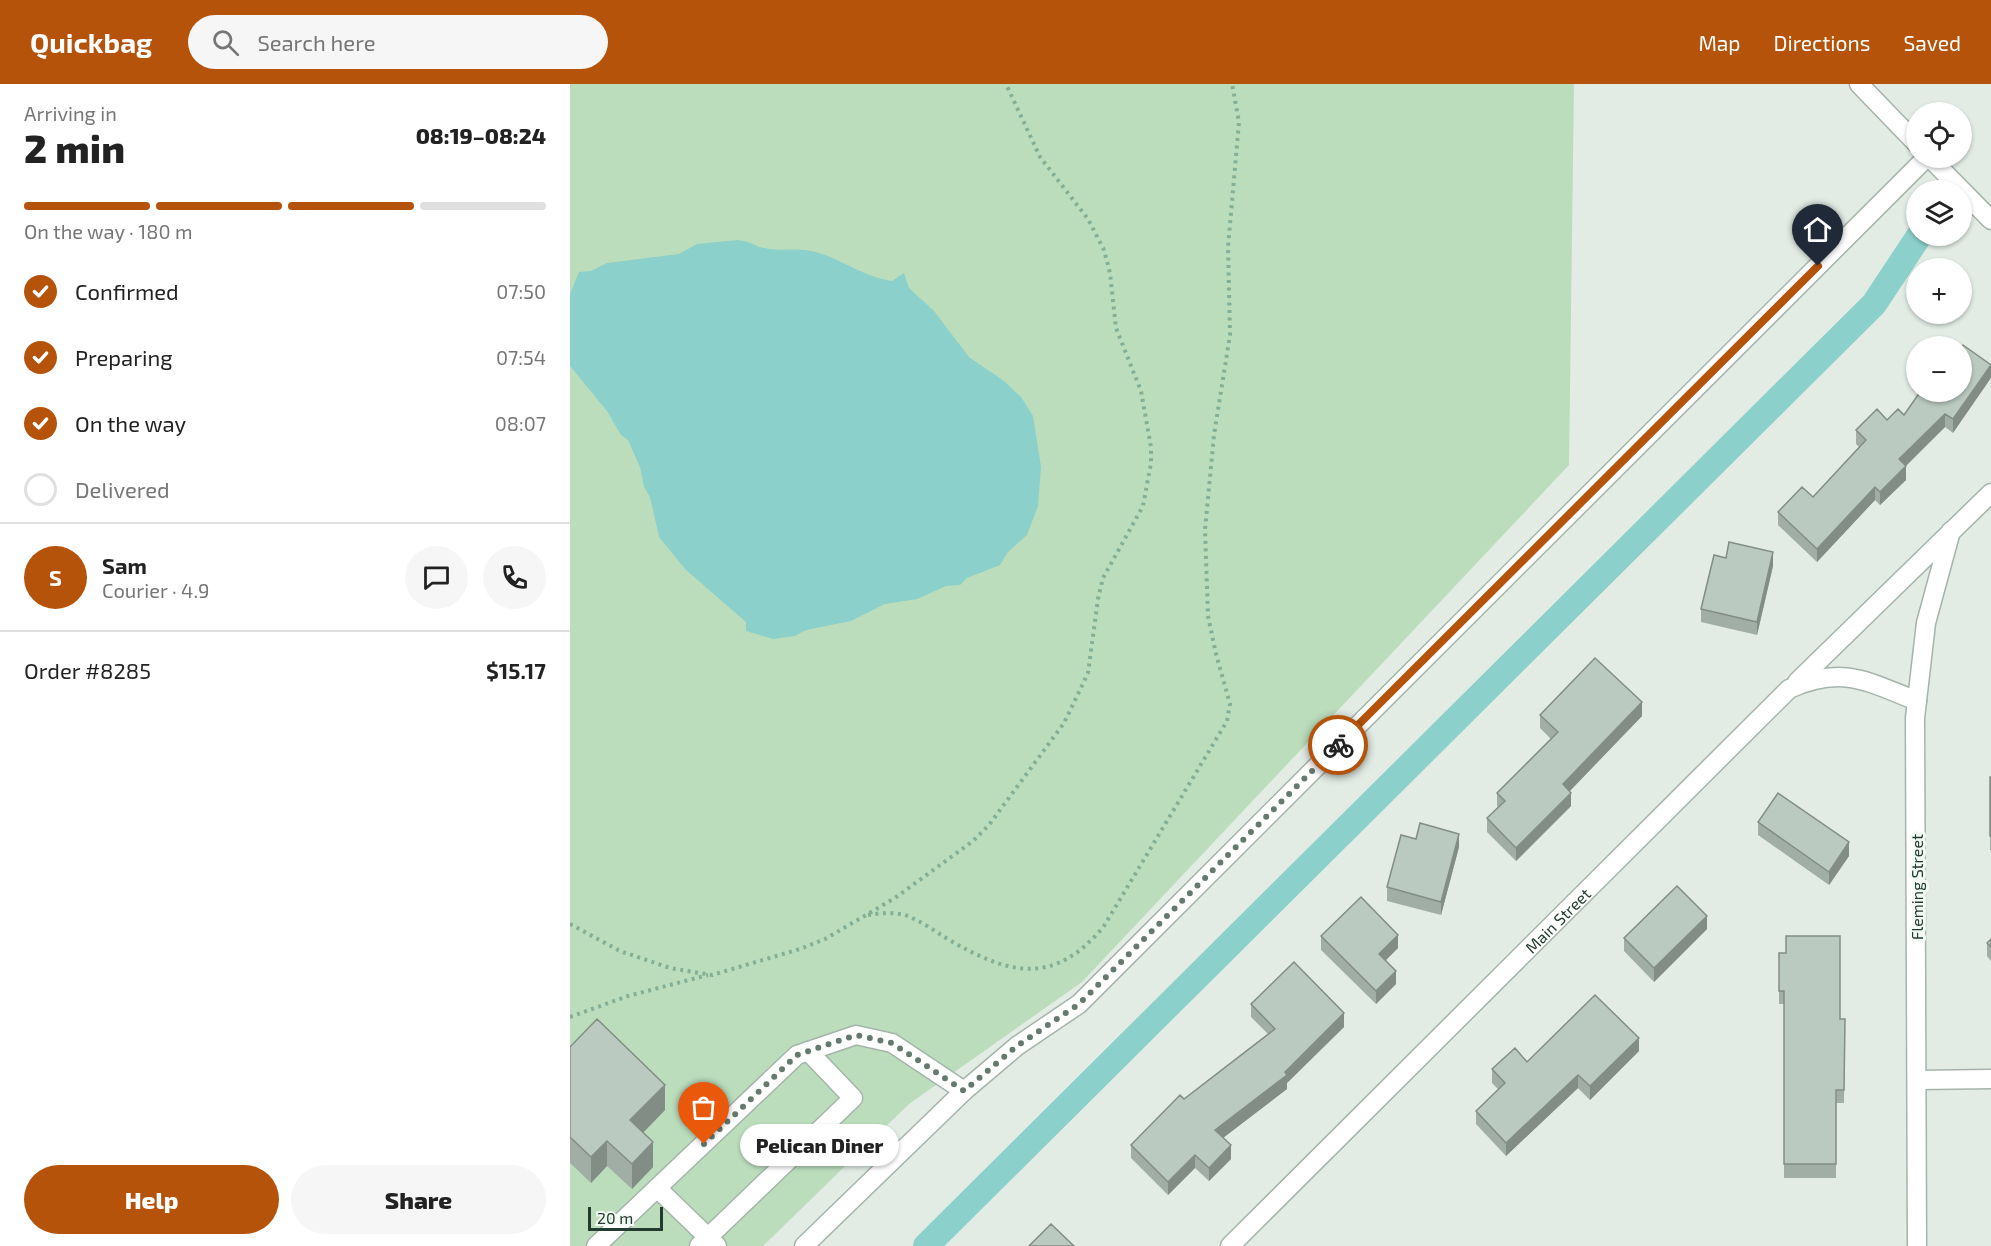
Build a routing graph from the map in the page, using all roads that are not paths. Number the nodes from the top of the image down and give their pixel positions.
1 (1859, 84) edge
2 (1906, 133) edge
3 (1918, 168) edge
4 (1938, 168) edge
5 (1991, 220) edge
6 (1991, 493) edge
7 (1951, 531) junction
8 (1789, 690) junction
9 (1917, 701) junction
10 (808, 1051) junction
11 (1991, 1079) edge
12 (1918, 1080) junction
13 (964, 1091) junction
14 (657, 1188) junction
15 (708, 1243) edge
16 (596, 1246) edge
17 (804, 1246) edge
18 (1230, 1246) edge
19 (1917, 1246) edge

1 - 2 street
3 - 13 street
4 - 5 street
6 - 7 street
7 - 8 street
7 - 9 street, Fleming Street
8 - 9 street, Main Street
8 - 18 street, Main Street
9 - 12 street, Fleming Street
10 - 13 street
10 - 14 street
10 - 15 street
11 - 12 street
12 - 19 street, Fleming Street
13 - 17 street
14 - 15 street
14 - 16 street

